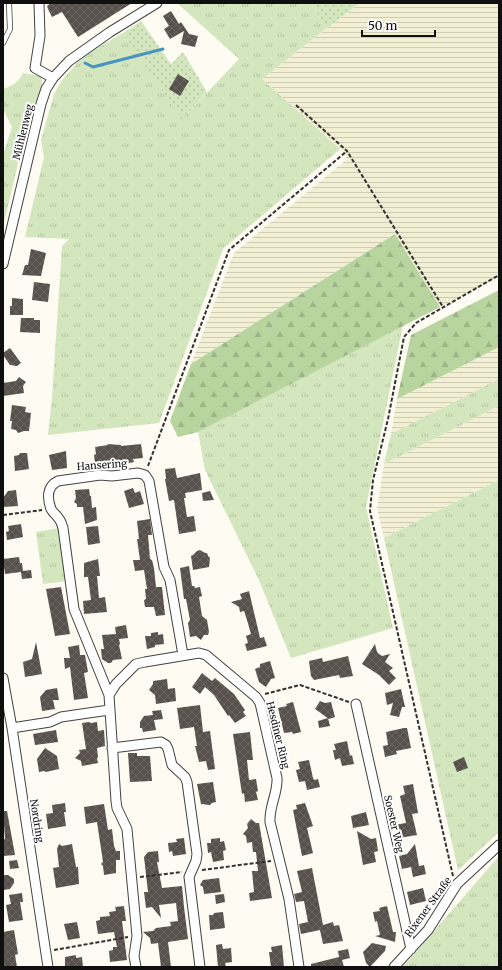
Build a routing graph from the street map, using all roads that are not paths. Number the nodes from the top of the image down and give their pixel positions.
1 (9, 3) edge
2 (38, 3) edge
3 (157, 3) edge
4 (3, 44) edge
5 (53, 78) junction
6 (3, 264) edge
7 (183, 655) junction
8 (3, 678) edge
9 (109, 695) junction
10 (356, 704) road end
11 (109, 710) junction
12 (12, 728) junction
13 (112, 748) junction
14 (499, 845) edge
15 (411, 949) junction
16 (48, 967) edge
17 (136, 967) edge
18 (200, 967) edge
19 (299, 967) edge
20 (394, 967) edge

1 - 4 lane
2 - 5 street
3 - 5 street, Mühlenweg
5 - 6 street, Mühlenweg
7 - 9 street, Hesdiner Ring
7 - 9 street, Hansering
7 - 19 street, Hesdiner Ring
8 - 12 street, Nordring
9 - 11 street
10 - 15 street, Soester Weg
11 - 12 street
11 - 13 street
12 - 16 street, Nordring
13 - 17 street
13 - 18 street
14 - 15 street, Rixener Straße
15 - 20 street, Rixener Straße

